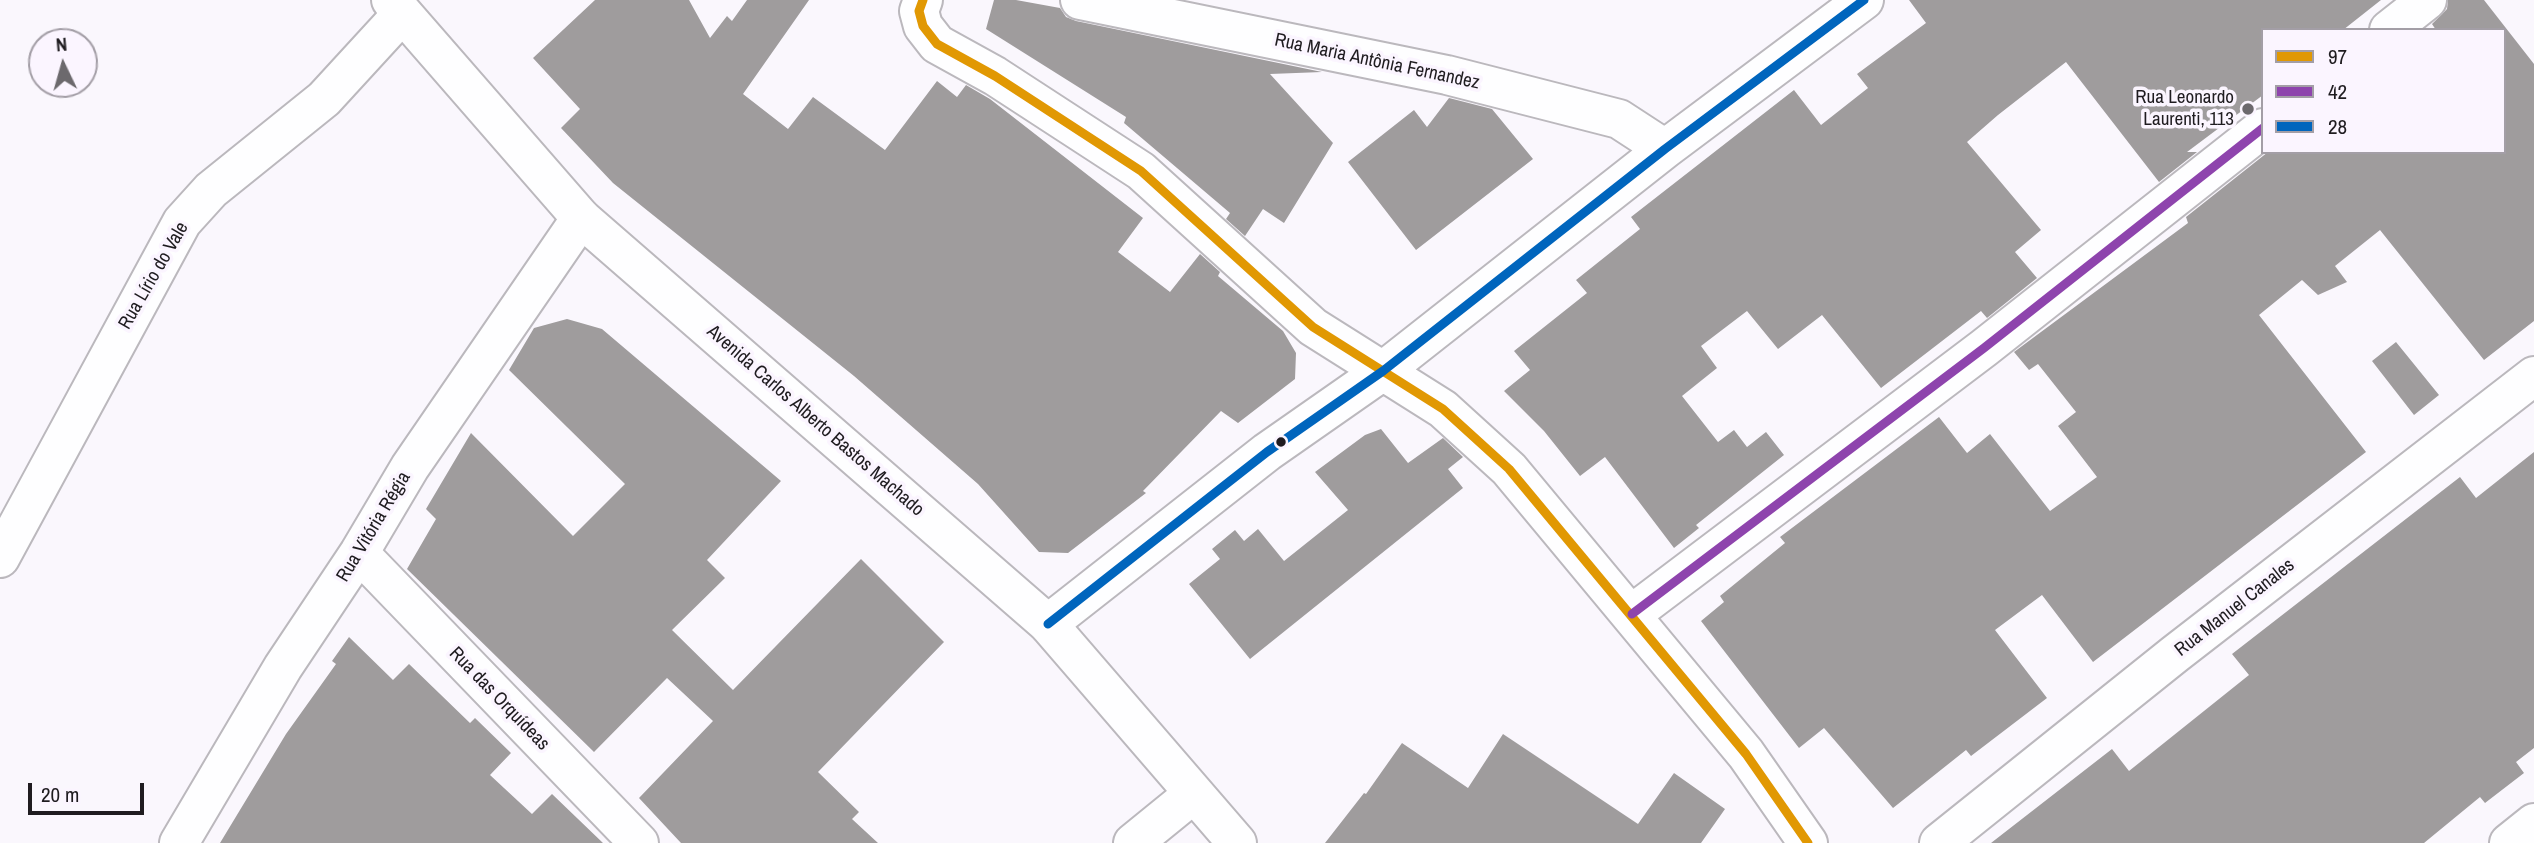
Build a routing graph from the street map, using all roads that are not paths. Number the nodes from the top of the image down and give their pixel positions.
1 (923, 0) edge
2 (1080, 0) edge
3 (1864, 0) edge
4 (2427, 0) edge
5 (396, 7) edge
6 (2392, 28) edge
7 (2261, 130) edge
8 (1665, 149) junction
9 (581, 218) junction
10 (1383, 371) junction
11 (2534, 376) edge
12 (359, 553) junction
13 (0, 558) edge
14 (1632, 614) junction
15 (1048, 624) junction
16 (1192, 795) junction
17 (2534, 823) edge
18 (179, 843) edge
19 (639, 843) edge
20 (1132, 843) edge
21 (1237, 843) edge
22 (1808, 843) edge
23 (1939, 843) edge
24 (2509, 843) edge

1 - 10 street
2 - 8 street, Rua Maria Antônia Fernandez
3 - 8 street
4 - 6 street
5 - 9 street, Avenida Carlos Alberto Bastos Machado
5 - 13 street, Rua Lírio do Vale
7 - 14 street
8 - 10 street
9 - 12 street, Rua Vitória Régia
9 - 15 street, Avenida Carlos Alberto Bastos Machado
10 - 14 street
10 - 15 street
11 - 23 street, Rua Manuel Canales
12 - 18 street, Rua Vitória Régia
12 - 19 street, Rua das Orquídeas
14 - 22 street
15 - 16 street, Avenida Carlos Alberto Bastos Machado
16 - 20 street
16 - 21 street, Avenida Carlos Alberto Bastos Machado
17 - 24 street

